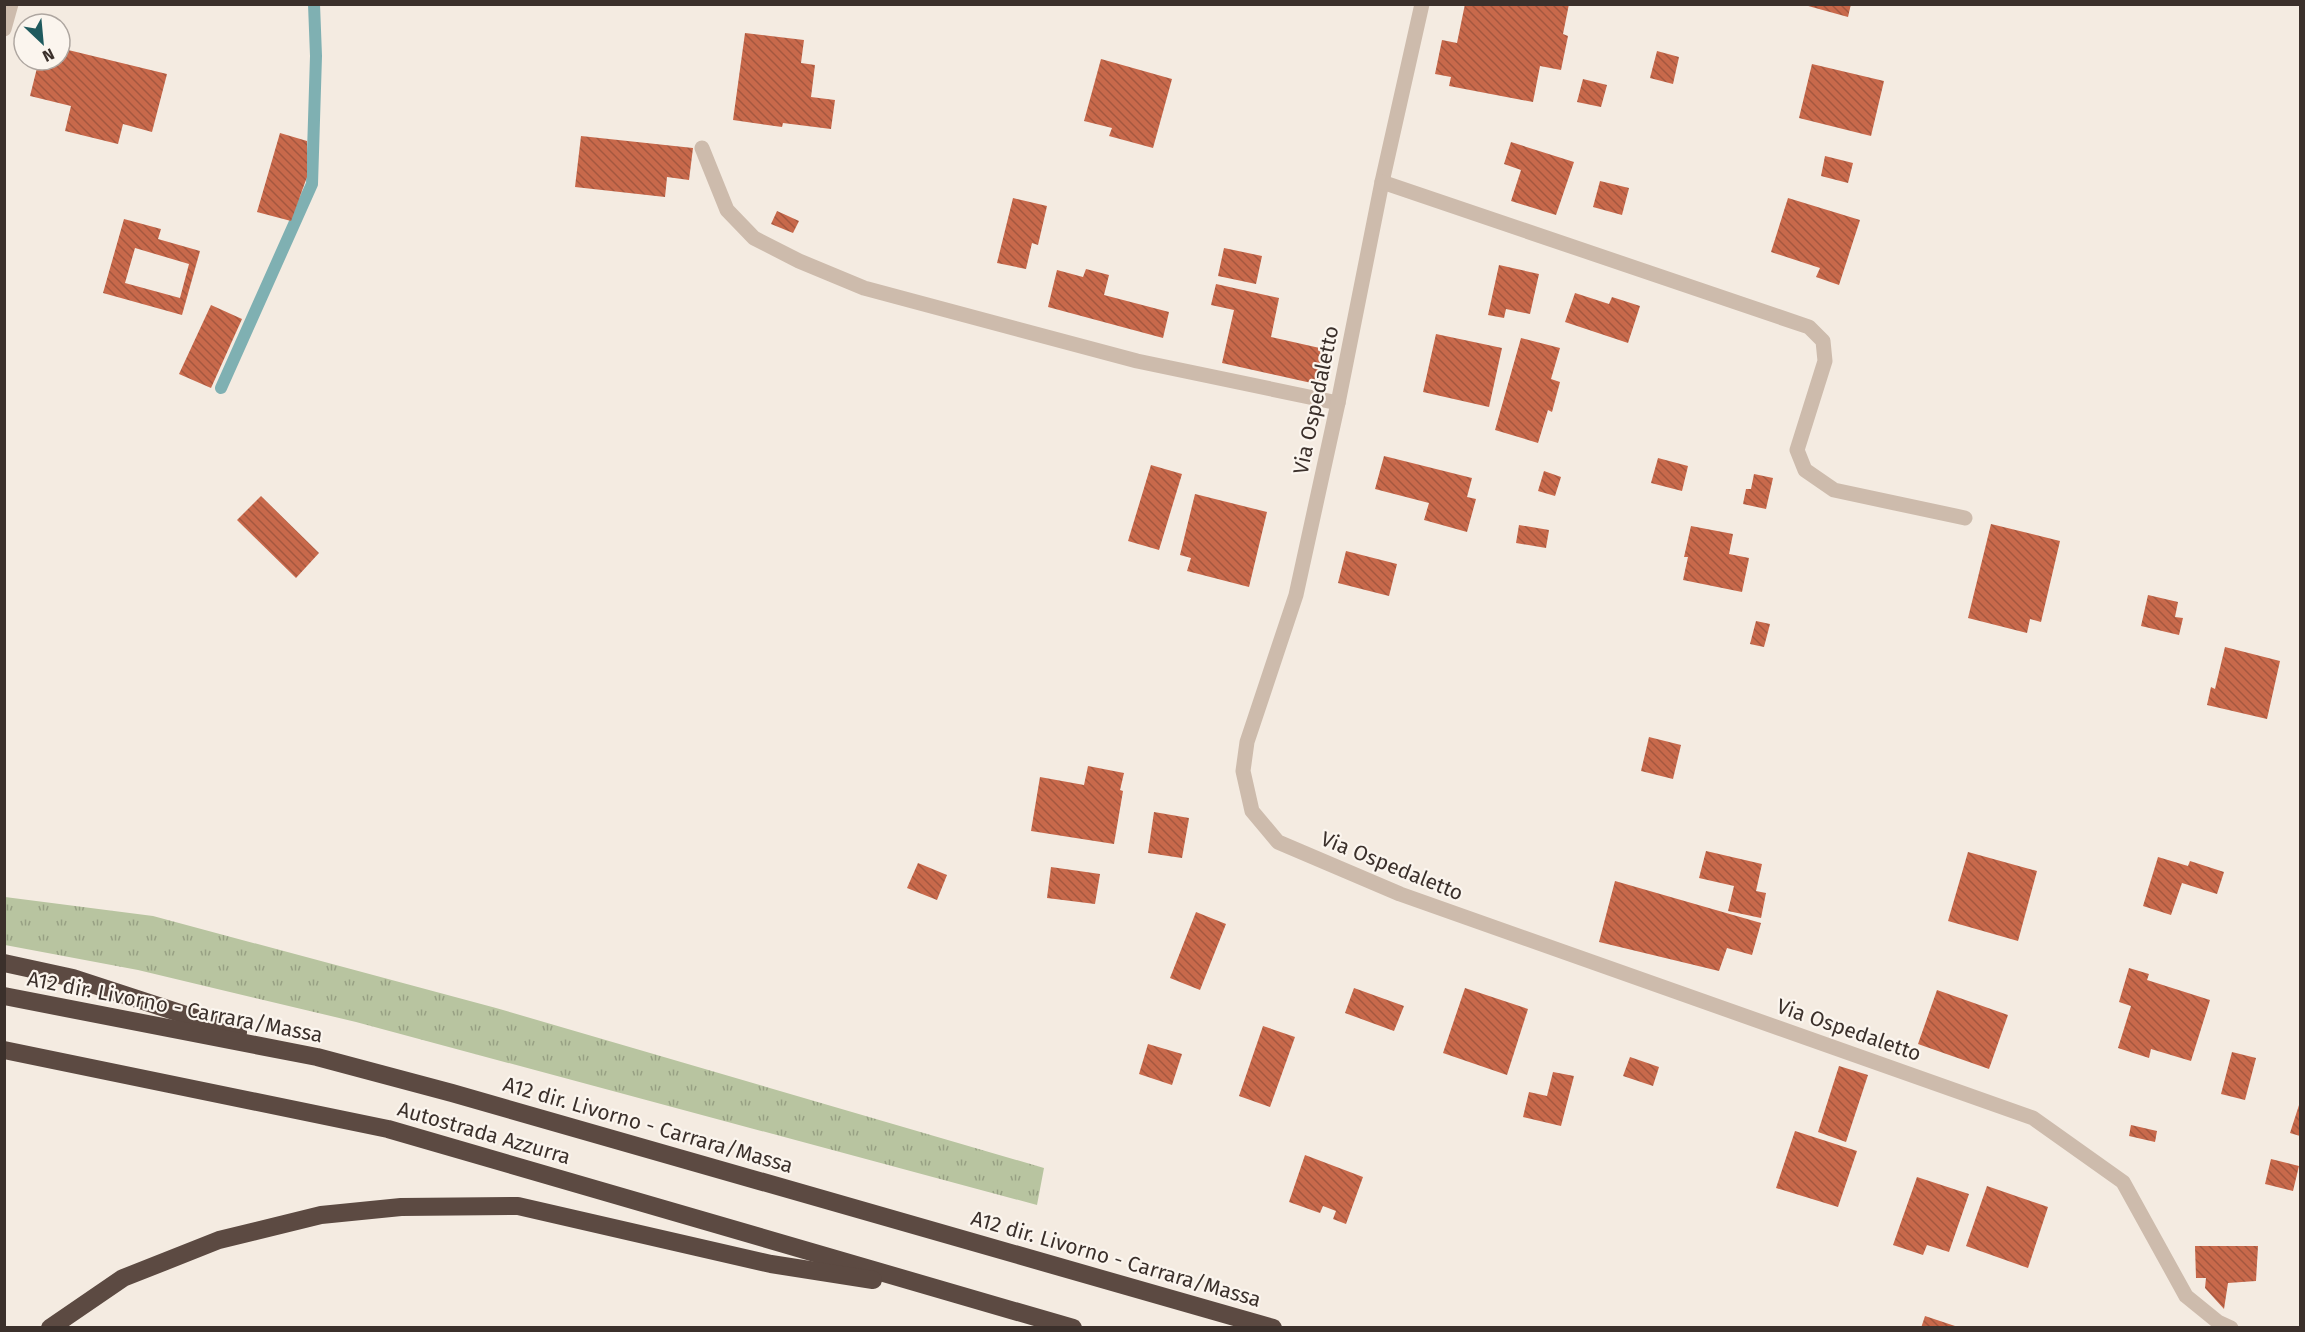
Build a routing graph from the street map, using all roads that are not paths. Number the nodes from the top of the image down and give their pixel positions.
1 (11, 4) edge
2 (1422, 4) edge
3 (4, 29) edge
4 (702, 148) dead end
5 (1382, 182) junction
6 (1338, 403) junction
7 (1965, 518) dead end
8 (4, 963) edge
9 (4, 996) edge
10 (4, 1050) edge
11 (317, 1057) junction
12 (943, 1290) junction
13 (50, 1328) edge
14 (1073, 1328) edge
15 (1273, 1328) edge
16 (2231, 1328) edge

1 - 3 street
2 - 5 street, Via Ospedaletto
4 - 6 street
5 - 6 street, Via Ospedaletto
5 - 7 street
6 - 16 street, Via Ospedaletto
8 - 11 highway
9 - 11 highway, A12 dir. Livorno - Carrara/Massa
10 - 12 highway, Autostrada Azzurra
11 - 15 highway, A12 dir. Livorno - Carrara/Massa
12 - 13 highway
12 - 14 highway

